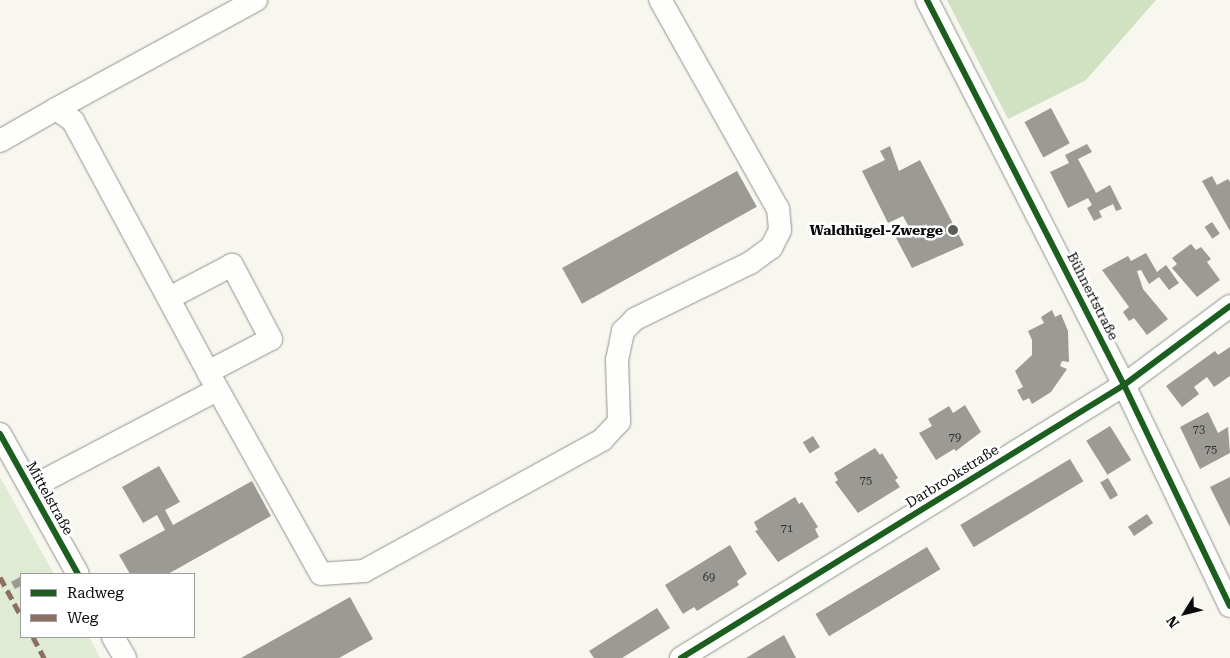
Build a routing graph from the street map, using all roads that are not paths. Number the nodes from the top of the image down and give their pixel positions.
1 (256, 0) edge
2 (660, 0) edge
3 (927, 0) edge
4 (56, 108) junction
5 (0, 141) edge
6 (169, 298) junction
7 (1230, 306) edge
8 (212, 381) junction
9 (1124, 385) junction
10 (0, 434) edge
11 (30, 488) junction
12 (77, 573) edge
13 (1230, 606) edge
14 (114, 638) edge
15 (125, 658) edge
16 (681, 658) edge

1 - 4 street
2 - 8 street
3 - 9 street, Bühnertstraße
4 - 5 street
4 - 6 street
6 - 8 street
6 - 8 street
7 - 9 street, Darbrookstraße
8 - 11 street
9 - 13 street, Bühnertstraße
9 - 16 street, Darbrookstraße
10 - 11 street, Mittelstraße
11 - 12 street, Mittelstraße
14 - 15 street

